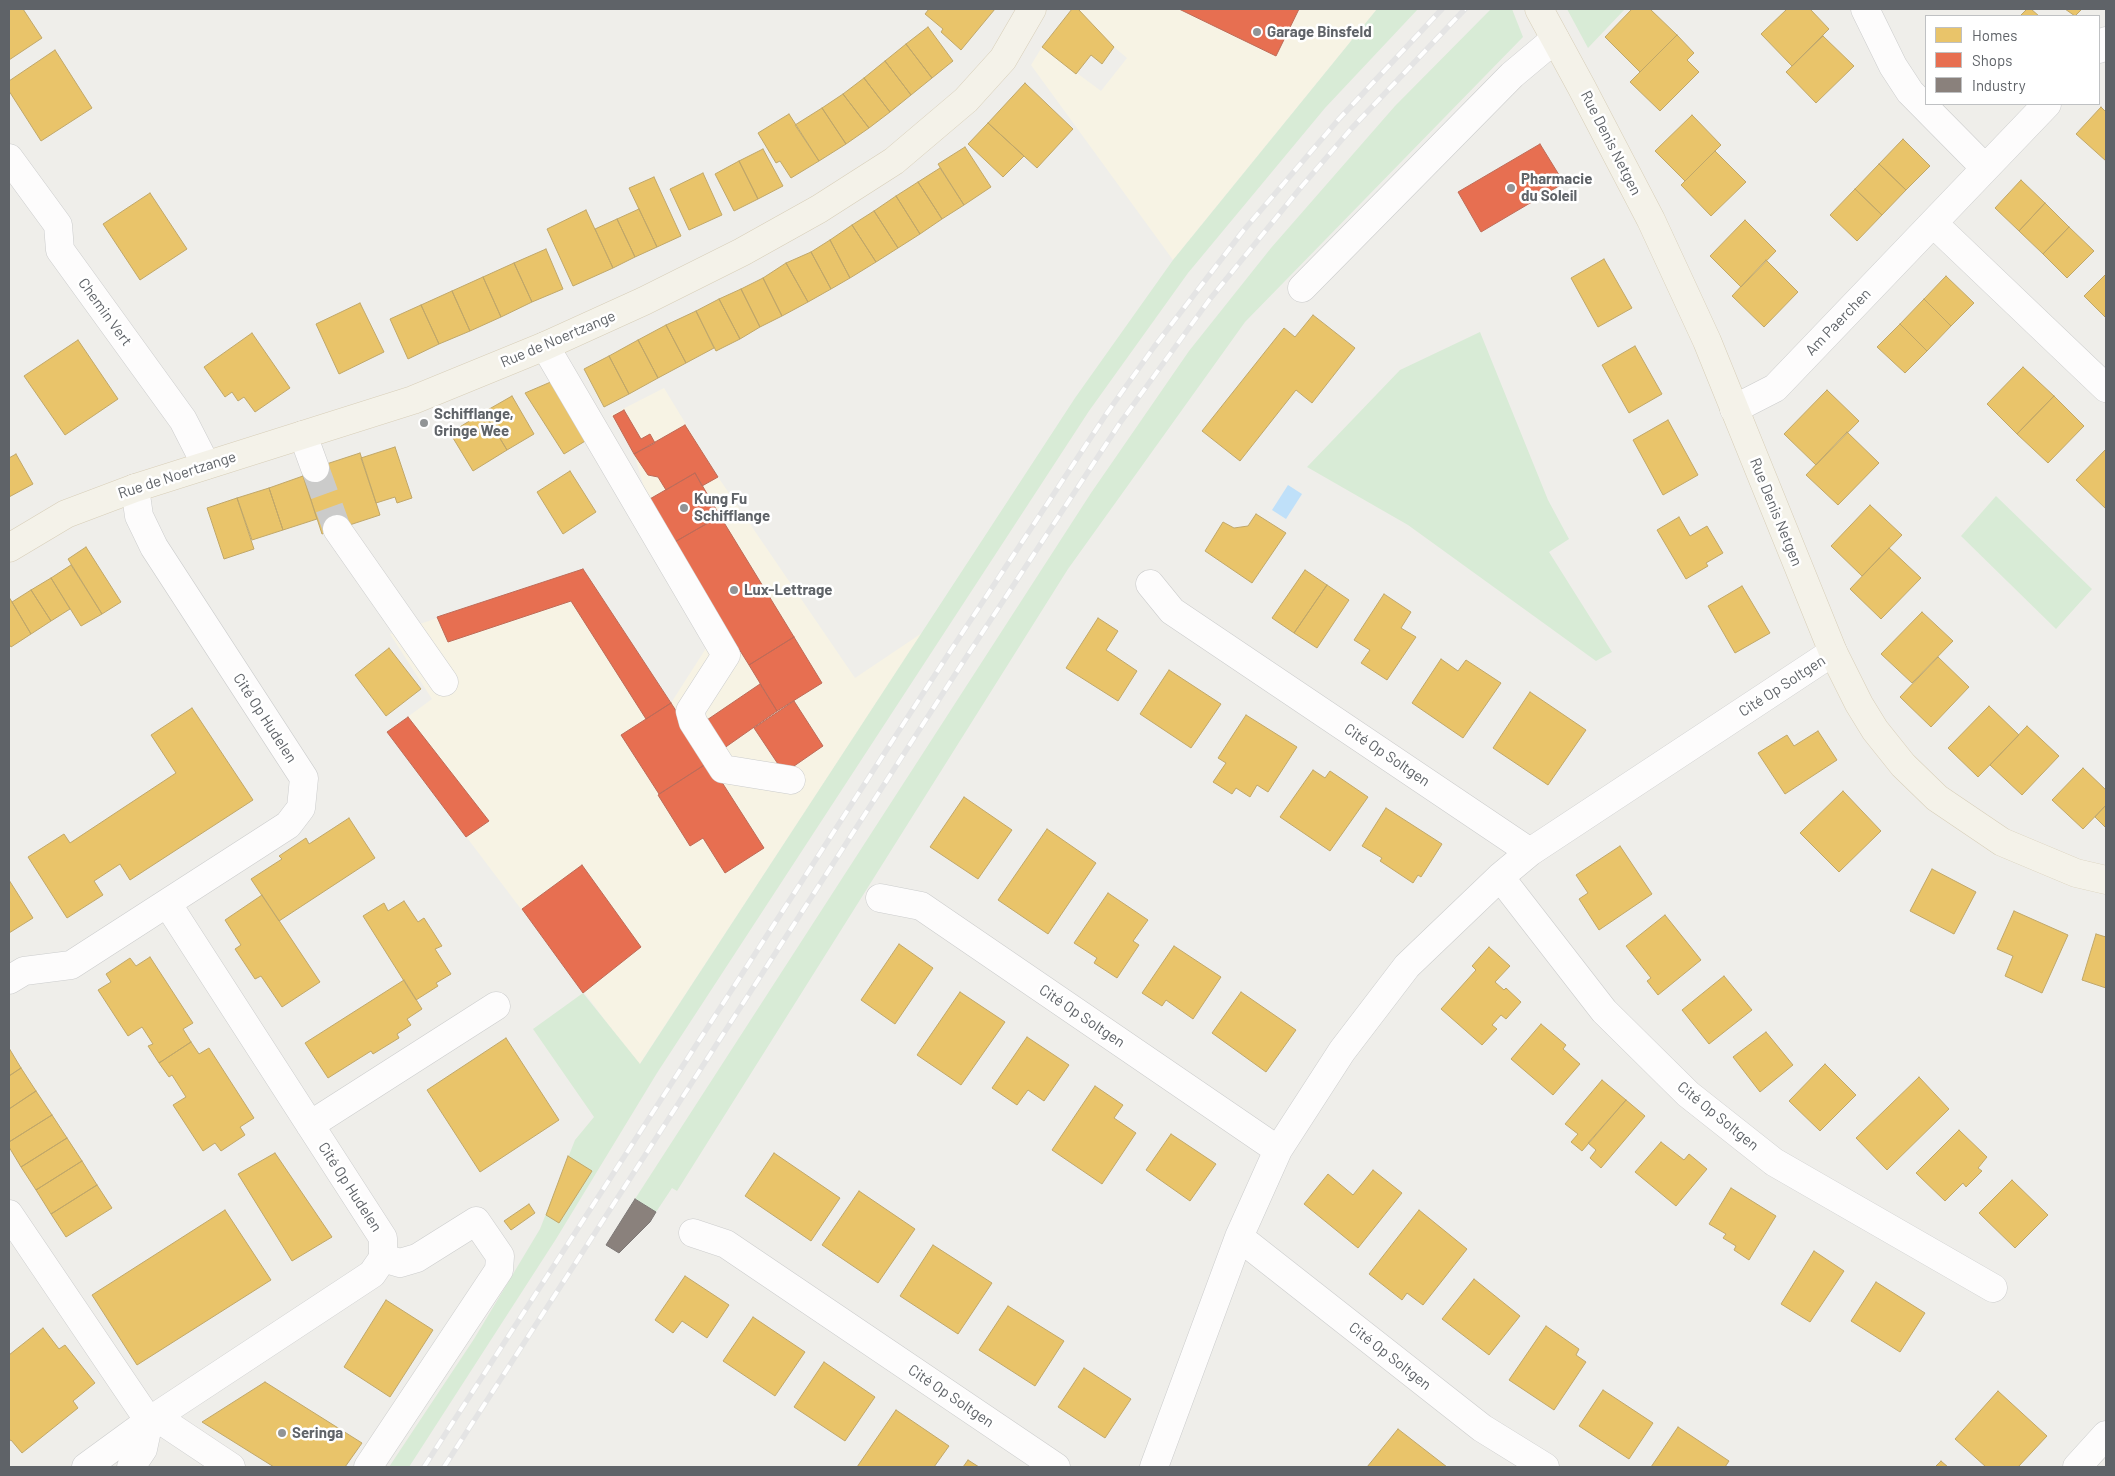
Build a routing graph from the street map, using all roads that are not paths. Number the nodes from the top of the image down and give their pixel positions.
1 (1032, 9) edge
2 (1539, 9) edge
3 (1865, 9) edge
4 (1556, 39) junction
5 (2045, 105) edge
6 (9, 158) edge
7 (1985, 168) junction
8 (1932, 223) junction
9 (1302, 288) dead end
10 (545, 346) junction
11 (2106, 388) edge
12 (1734, 409) junction
13 (304, 435) junction
14 (206, 465) junction
15 (315, 468) tunnel mouth
16 (134, 488) junction
17 (337, 529) tunnel mouth
18 (9, 548) edge
19 (1150, 584) dead end
20 (1833, 652) junction
21 (444, 682) dead end
22 (791, 780) dead end
23 (1530, 852) junction
24 (1500, 877) junction
25 (2106, 880) edge
26 (880, 898) dead end
27 (167, 903) junction
28 (9, 980) edge
29 (496, 1006) dead end
30 (310, 1125) junction
31 (1278, 1150) junction
32 (9, 1214) edge
33 (693, 1233) dead end
34 (1239, 1237) junction
35 (384, 1258) junction
36 (1993, 1288) dead end
37 (152, 1419) junction
38 (2106, 1435) edge
39 (86, 1467) edge
40 (131, 1467) edge
41 (231, 1467) edge
42 (368, 1467) edge
43 (1056, 1467) edge
44 (1154, 1467) edge
45 (1545, 1467) edge
46 (2077, 1467) edge

1 - 10 main road, Rue de Noertzange
2 - 4 main road, Rue Denis Netgen
3 - 7 street
4 - 9 street
4 - 12 main road, Rue Denis Netgen
5 - 7 street, Am Paerchen
6 - 14 street, Chemin Vert
7 - 8 street, Am Paerchen
8 - 11 street
8 - 12 street, Am Paerchen
10 - 13 main road, Rue de Noertzange
10 - 22 street
12 - 20 main road, Rue Denis Netgen
13 - 14 main road, Rue de Noertzange
13 - 15 street
14 - 16 main road, Rue de Noertzange
16 - 18 main road, Rue de Noertzange
16 - 27 street, Cité Op Hudelen
17 - 21 street
19 - 23 street, Cité Op Soltgen
20 - 23 street, Cité Op Soltgen
20 - 25 main road, Rue Denis Netgen
23 - 24 street, Cité Op Soltgen
24 - 31 street, Cité Op Soltgen
24 - 36 street, Cité Op Soltgen
26 - 31 street, Cité Op Soltgen
27 - 28 street, Cité Op Hudelen
27 - 30 street, Cité Op Hudelen
29 - 30 street
30 - 35 street, Cité Op Hudelen
31 - 34 street, Cité Op Soltgen
32 - 37 street
33 - 43 street, Cité Op Soltgen
34 - 44 street, Cité Op Soltgen
34 - 45 street, Cité Op Soltgen
35 - 37 street
35 - 42 street
37 - 39 street
37 - 40 street
37 - 41 street
38 - 46 street

